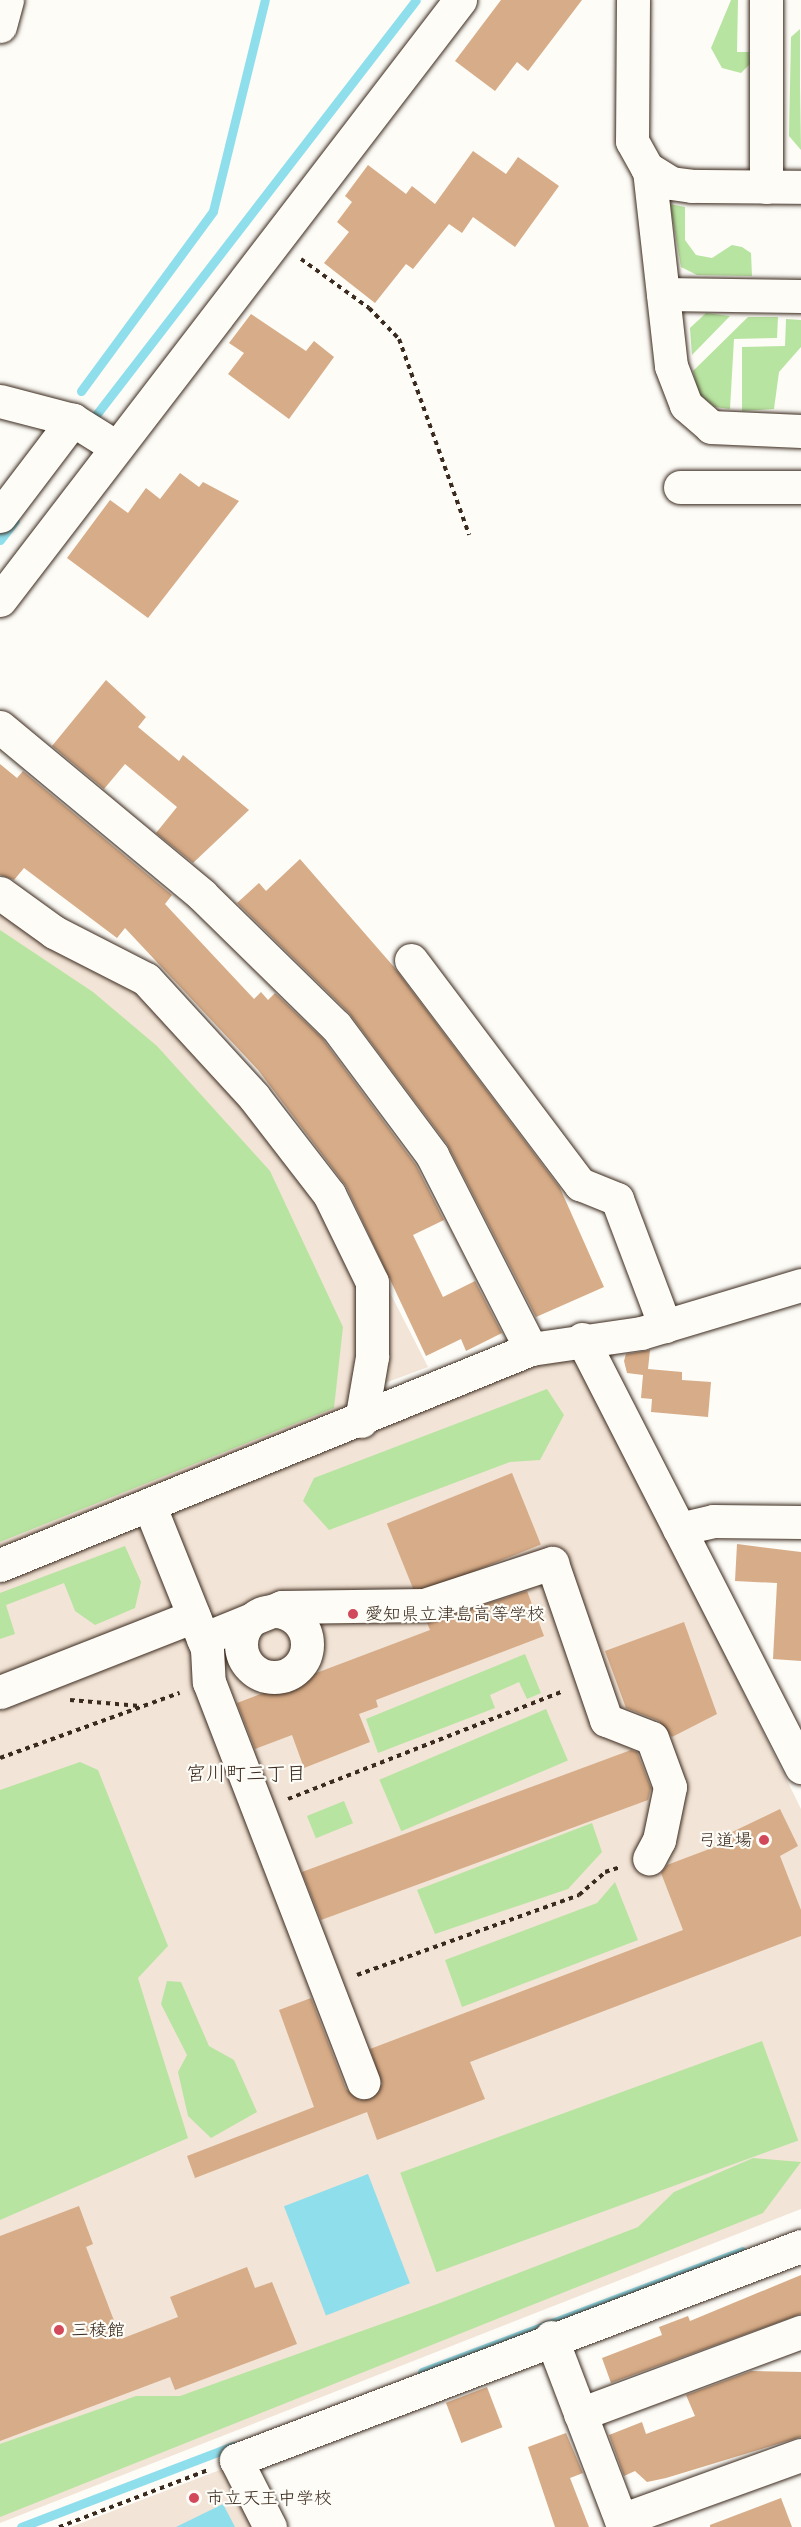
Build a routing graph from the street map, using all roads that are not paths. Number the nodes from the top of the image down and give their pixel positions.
1 (7, 0) edge
2 (460, 0) edge
3 (633, 0) edge
4 (766, 0) edge
5 (0, 26) edge
6 (649, 170) junction
7 (766, 187) junction
8 (801, 187) edge
9 (663, 294) junction
10 (801, 296) edge
11 (0, 401) edge
12 (91, 431) junction
13 (801, 431) edge
14 (680, 487) dead end
15 (801, 487) edge
16 (0, 516) edge
17 (0, 600) edge
18 (0, 727) edge
19 (0, 894) edge
20 (411, 960) dead end
21 (801, 1285) edge
22 (665, 1326) junction
23 (582, 1339) junction
24 (531, 1349) junction
25 (361, 1421) junction
26 (150, 1507) junction
27 (801, 1522) edge
28 (679, 1529) junction
29 (0, 1565) edge
30 (198, 1627) junction
31 (0, 1692) edge
32 (801, 1767) edge
33 (649, 1859) road end
34 (363, 2082) dead end
35 (801, 2246) edge
36 (801, 2332) edge
37 (551, 2337) junction
38 (580, 2414) junction
39 (801, 2455) edge
40 (270, 2527) edge

1 - 5 street
2 - 12 street
3 - 6 street
4 - 7 street
6 - 7 street
6 - 9 street
7 - 8 street
9 - 10 street
9 - 13 street
11 - 12 street
12 - 16 street
12 - 17 street
14 - 15 street
18 - 24 street
19 - 25 street
20 - 22 street
21 - 22 street
22 - 23 street
23 - 24 street
23 - 28 street
24 - 25 street
25 - 26 street
26 - 29 street
26 - 30 street
27 - 28 street
28 - 32 street
30 - 31 street
30 - 33 street
30 - 34 street
35 - 37 street
36 - 38 street
37 - 38 street
37 - 40 street
38 - 39 street

